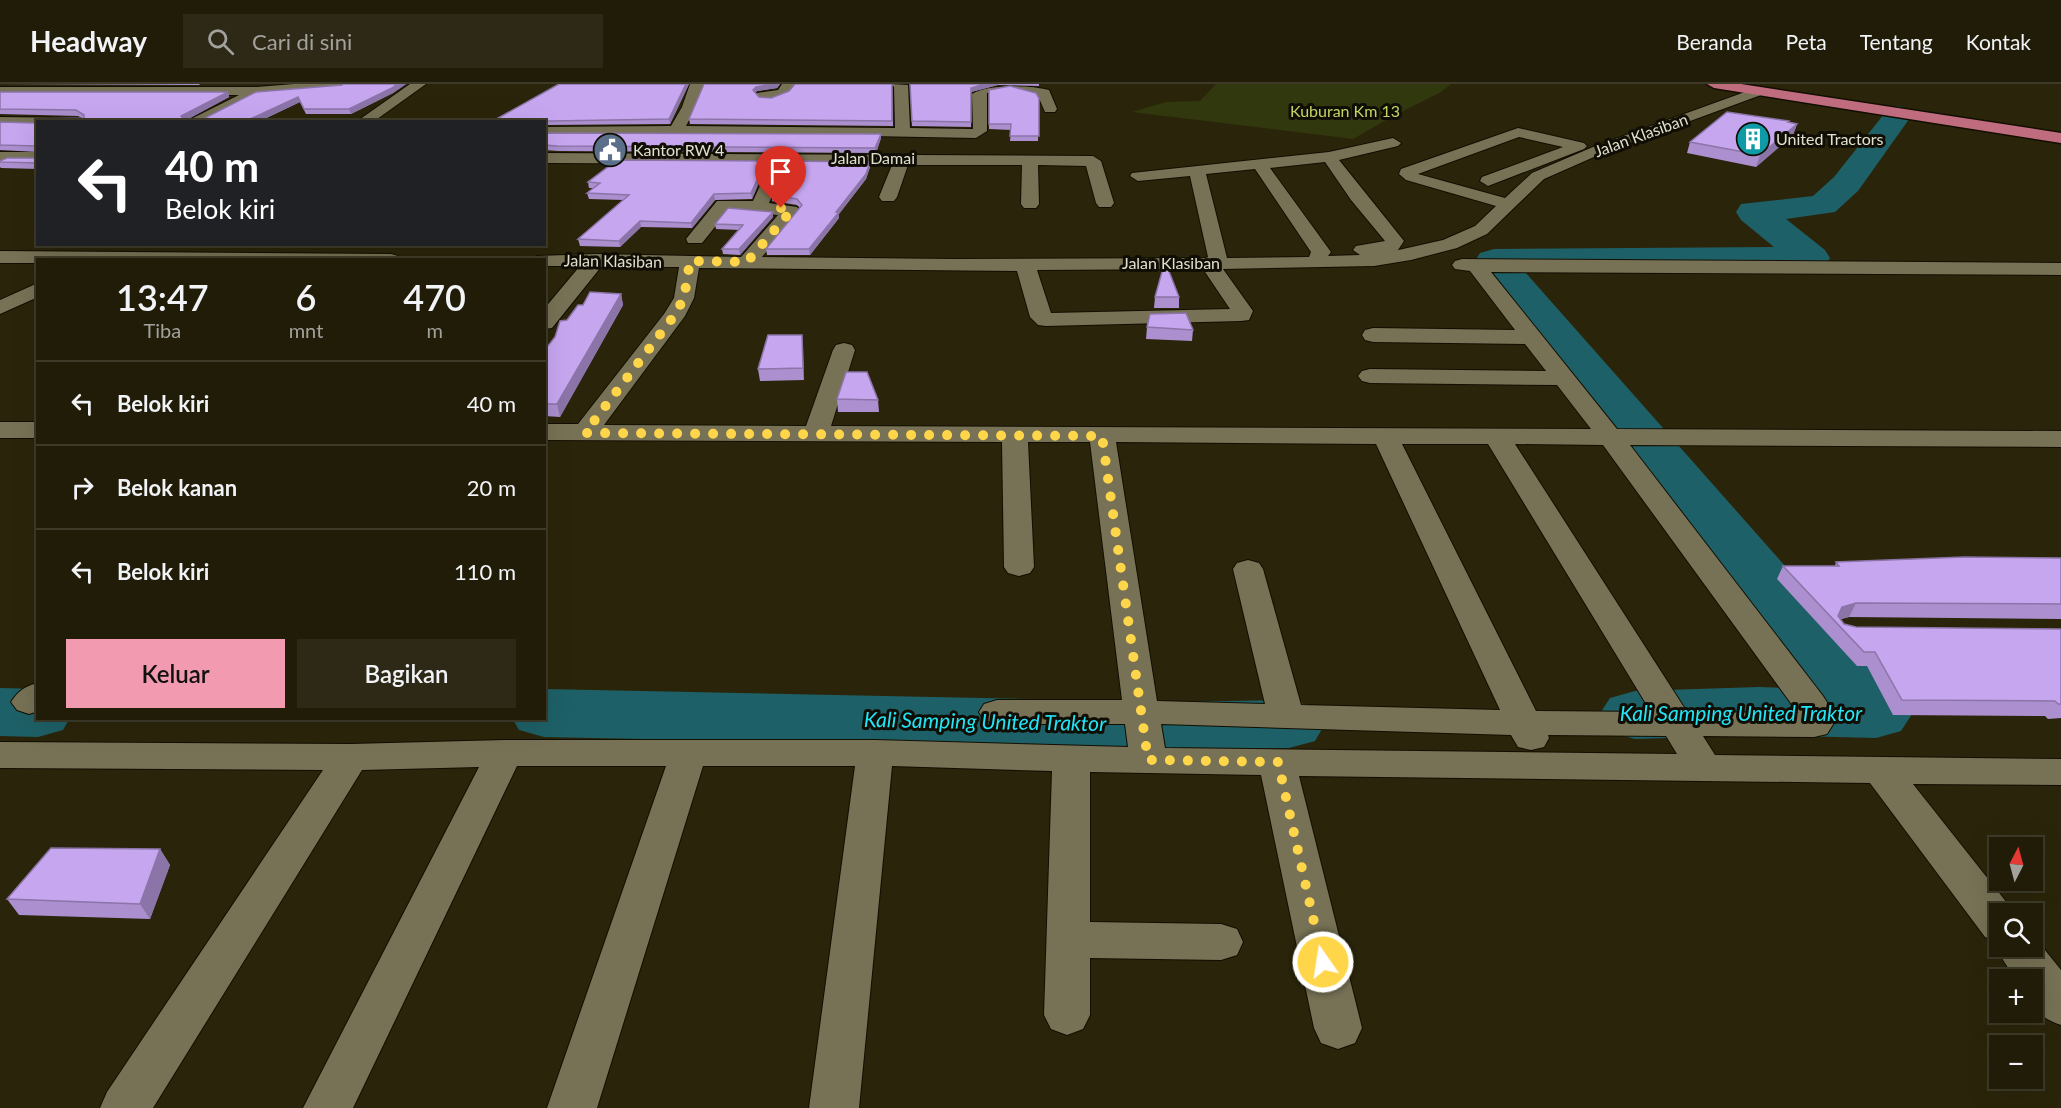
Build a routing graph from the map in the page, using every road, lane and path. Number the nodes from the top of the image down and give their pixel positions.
1 (188, 84) edge
2 (343, 84) edge
3 (419, 84) edge
4 (697, 84) edge
5 (789, 84) edge
6 (898, 84) edge
7 (1714, 84) edge
8 (1008, 85) edge
9 (59, 87) edge
10 (263, 88) edge
11 (1757, 88) edge
12 (0, 91) edge
13 (762, 96) edge
14 (1851, 103) junction
15 (1050, 109) dead end
16 (196, 120) edge
17 (366, 120) edge
18 (0, 121) edge
19 (36, 121) edge
20 (676, 130) junction
21 (2061, 130) edge
22 (546, 131) edge
23 (903, 132) junction
24 (2061, 138) edge
25 (1393, 143) dead end
26 (1578, 146) junction
27 (1598, 150) junction
28 (0, 157) edge
29 (20, 157) junction
30 (36, 157) edge
31 (1329, 157) junction
32 (546, 158) edge
33 (781, 158) junction
34 (902, 159) junction
35 (1030, 160) junction
36 (0, 165) edge
37 (1260, 165) junction
38 (1197, 171) junction
39 (1138, 176) dead end
40 (1488, 181) junction
41 (1523, 190) junction
42 (1460, 191) junction
43 (888, 197) dead end
44 (1105, 203) dead end
45 (1030, 204) dead end
46 (1508, 204) junction
47 (759, 207) junction
48 (695, 239) dead end
49 (134, 246) edge
50 (1411, 254) junction
51 (0, 257) edge
52 (1318, 257) junction
53 (104, 258) edge
54 (546, 260) edge
55 (596, 260) junction
56 (690, 261) junction
57 (747, 262) junction
58 (1214, 263) junction
59 (1025, 264) junction
60 (1488, 267) junction
61 (2036, 269) junction
62 (2061, 269) edge
63 (2061, 283) edge
64 (36, 290) edge
65 (0, 308) edge
66 (546, 321) edge
67 (1373, 335) dead end
68 (1532, 337) junction
69 (844, 350) dead end
70 (1370, 376) dead end
71 (1564, 378) junction
72 (0, 430) edge
73 (36, 430) edge
74 (546, 432) edge
75 (585, 433) junction
76 (816, 434) junction
77 (1015, 435) junction
78 (1102, 436) junction
79 (1386, 437) junction
80 (1497, 437) junction
81 (1618, 438) junction
82 (2061, 439) edge
83 (1019, 567) dead end
84 (1248, 569) dead end
85 (997, 712) dead end
86 (1286, 716) junction
87 (1144, 734) junction
88 (1533, 741) junction
89 (1689, 744) junction
90 (505, 753) junction
91 (875, 753) junction
92 (688, 754) junction
93 (0, 755) edge
94 (351, 756) junction
95 (1071, 758) junction
96 (1278, 762) junction
97 (1881, 771) junction
98 (2061, 772) edge
99 (1989, 911) edge
100 (1068, 940) junction
101 (1221, 942) dead end
102 (2024, 957) edge
103 (2061, 1005) edge
104 (1067, 1015) dead end
105 (1338, 1028) dead end
106 (125, 1108) edge
107 (328, 1108) edge
108 (572, 1108) edge
109 (834, 1108) edge

1 - 9 street
2 - 10 street
3 - 17 street
4 - 20 street
5 - 13 street
6 - 23 street
7 - 11 highway
8 - 15 street
8 - 23 street
9 - 10 street
9 - 12 street
10 - 16 street
11 - 14 highway
11 - 27 street, Jalan Klasiban
14 - 21 highway
14 - 24 highway
18 - 19 street
20 - 22 street
20 - 23 street
25 - 31 street
26 - 27 street
26 - 40 street
26 - 42 street
27 - 41 street, Jalan Klasiban
28 - 29 street
29 - 30 street
29 - 36 street
31 - 37 street
31 - 52 street
32 - 33 street, Jalan Damai
33 - 34 street, Jalan Damai
33 - 47 street
34 - 35 street, Jalan Damai
34 - 43 street
35 - 44 street, Jalan Damai
35 - 45 street
37 - 38 street
37 - 52 street
38 - 39 street
38 - 58 street
40 - 41 street
40 - 42 street
41 - 46 street, Jalan Klasiban
42 - 46 street
46 - 50 street, Jalan Klasiban
47 - 48 street
47 - 57 street
49 - 53 street
50 - 52 street, Jalan Klasiban
50 - 60 street
51 - 53 street
52 - 58 street, Jalan Klasiban
54 - 55 street, Jalan Klasiban
55 - 56 street, Jalan Klasiban
55 - 66 street
56 - 57 street, Jalan Klasiban
56 - 75 street
57 - 59 street, Jalan Klasiban
58 - 59 street, Jalan Klasiban
58 - 59 street
60 - 61 street
60 - 68 street
61 - 62 street
61 - 63 street
64 - 65 street
67 - 68 street
68 - 71 street
69 - 76 street
70 - 71 street
71 - 81 street
72 - 73 street
74 - 75 street
75 - 76 street
76 - 77 street
77 - 78 street
77 - 83 street
78 - 79 street
78 - 87 street
79 - 80 street
79 - 88 street
80 - 81 street
80 - 89 street
81 - 82 street
81 - 89 street
84 - 86 street
85 - 87 street
86 - 87 street
86 - 88 street
87 - 95 street
87 - 96 street
88 - 89 street
88 - 89 street
88 - 96 street
89 - 97 street
90 - 92 street
90 - 94 street
90 - 107 street
91 - 92 street
91 - 95 street
91 - 109 street
92 - 108 street
93 - 94 street
94 - 106 street
95 - 100 street
96 - 105 street
97 - 98 street
97 - 99 street
100 - 101 street
100 - 104 street
102 - 103 street

